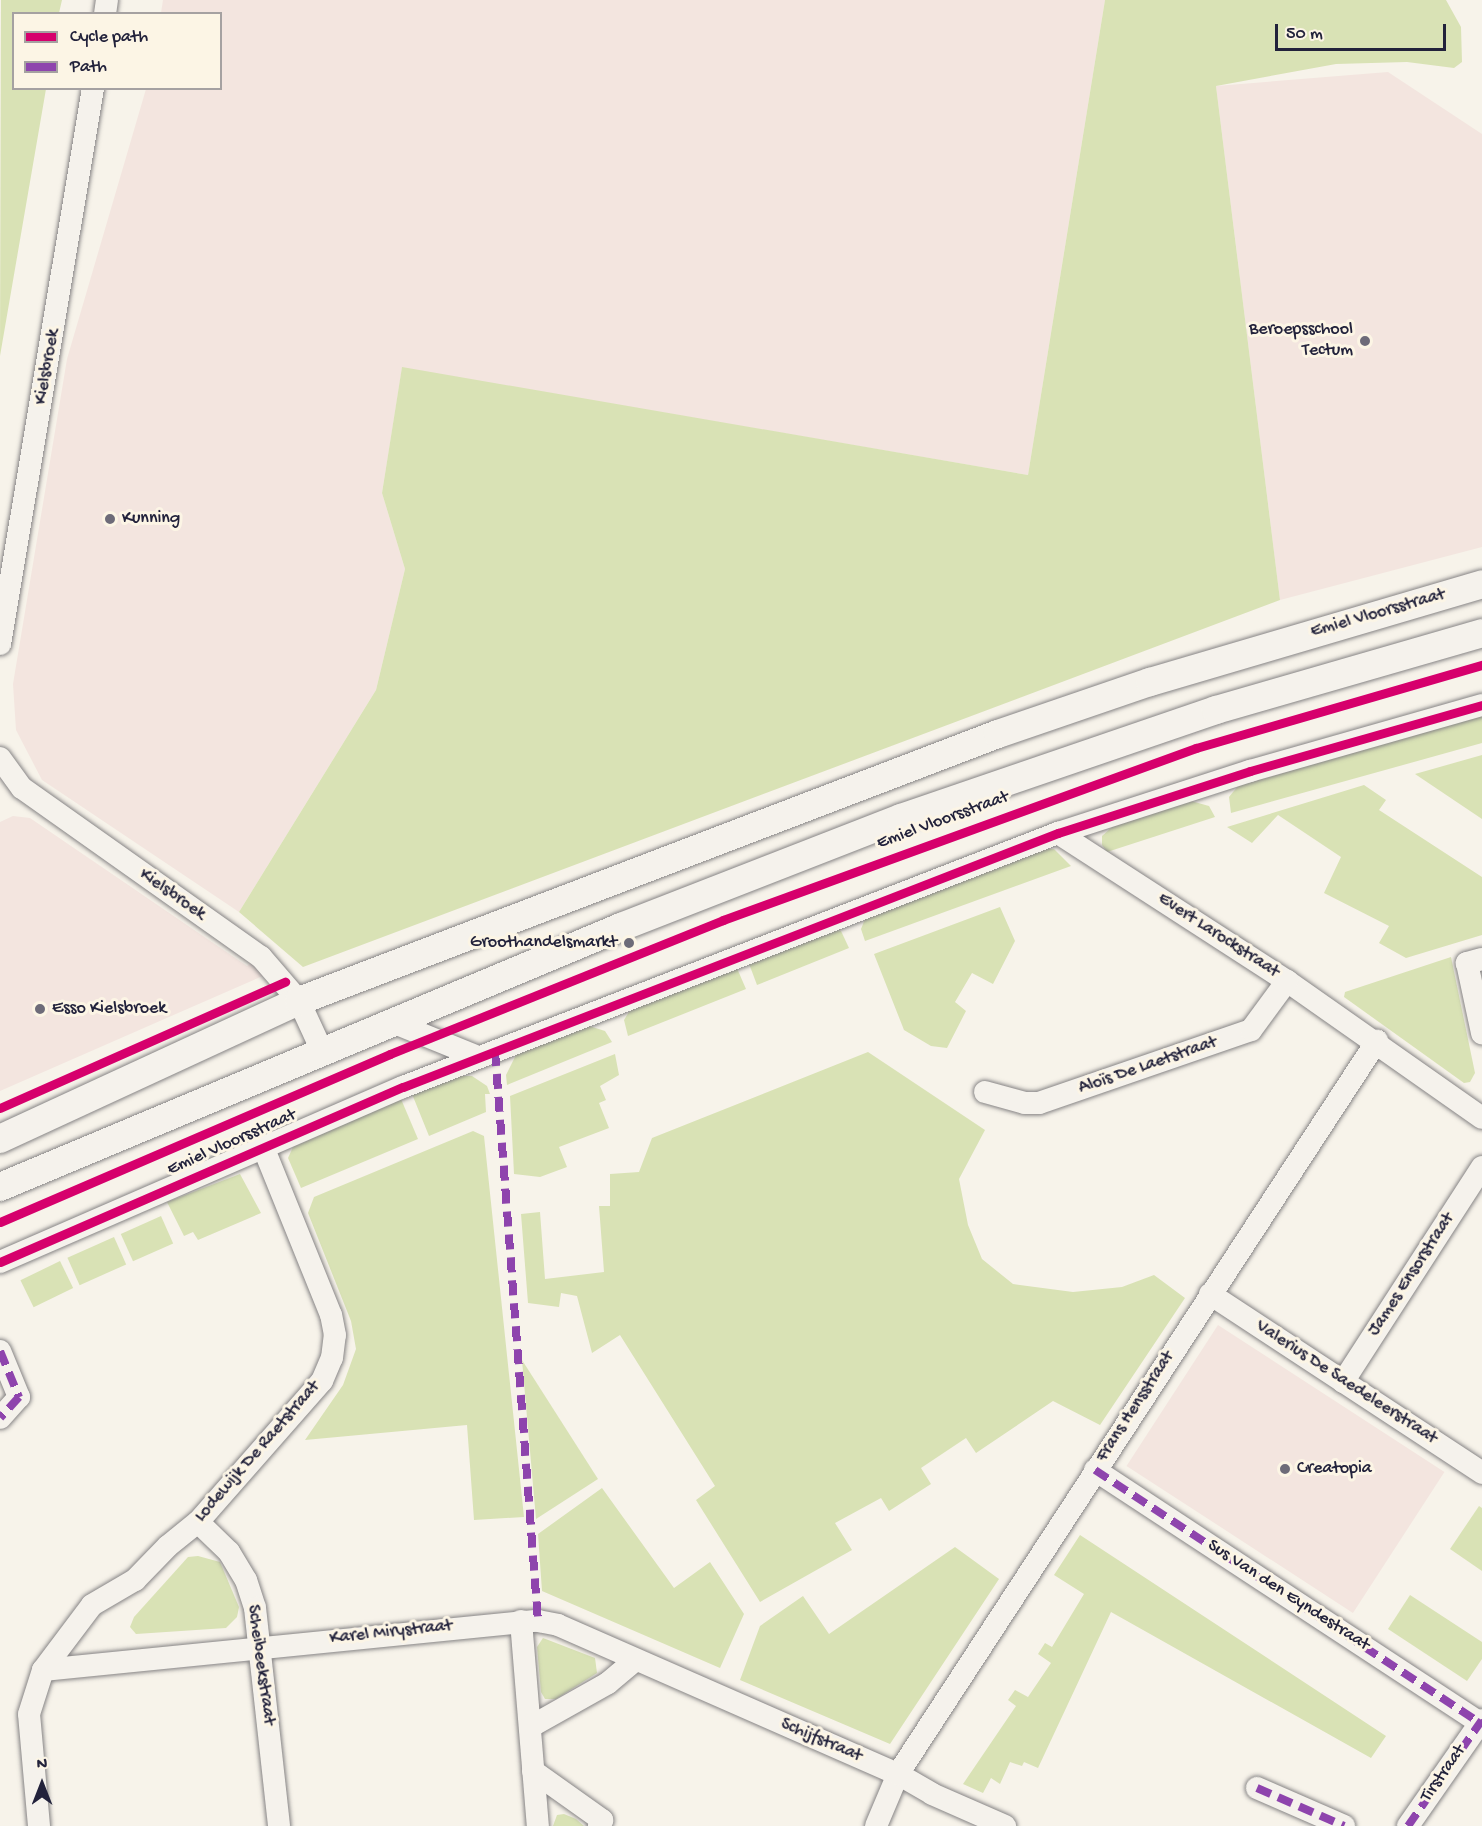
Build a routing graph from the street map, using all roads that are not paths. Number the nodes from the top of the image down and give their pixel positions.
1 (93, 90) edge
2 (1482, 584) edge
3 (1482, 633) edge
4 (0, 645) edge
5 (1482, 705) edge
6 (0, 758) edge
7 (1058, 833) junction
8 (1475, 961) edge
9 (1287, 981) junction
10 (299, 1001) junction
11 (392, 1022) junction
12 (1482, 1033) edge
13 (1377, 1041) junction
14 (322, 1051) junction
15 (478, 1057) junction
16 (985, 1092) dead end
17 (1482, 1118) edge
18 (0, 1139) edge
19 (262, 1147) junction
20 (1482, 1167) edge
21 (0, 1186) edge
22 (0, 1262) edge
23 (1210, 1294) junction
24 (0, 1351) edge
25 (1343, 1382) junction
26 (0, 1418) edge
27 (1480, 1468) edge
28 (1095, 1470) junction
29 (198, 1522) junction
30 (521, 1622) junction
31 (262, 1650) junction
32 (634, 1660) junction
33 (43, 1670) junction
34 (1481, 1721) edge
35 (530, 1727) junction
36 (533, 1771) junction
37 (897, 1774) junction
38 (1257, 1788) dead end
39 (39, 1826) edge
40 (279, 1826) edge
41 (538, 1826) edge
42 (599, 1826) edge
43 (876, 1826) edge
44 (1005, 1826) edge
45 (1344, 1826) edge
46 (1408, 1826) edge

1 - 4 street, Kielsbroek
2 - 10 street, Emiel Vloorsstraat
3 - 11 street, Emiel Vloorsstraat
5 - 7 street, Emiel Vloorsstraat
6 - 10 street, Kielsbroek
7 - 9 street, Evert Larockstraat
7 - 15 street, Emiel Vloorsstraat
8 - 12 street
9 - 13 street, Evert Larockstraat
9 - 16 street, Aloïs De Laetstraat
10 - 14 street, Kielsbroek
10 - 18 street, Emiel Vloorsstraat
11 - 14 street, Emiel Vloorsstraat
11 - 15 street
13 - 17 street, Evert Larockstraat
13 - 23 street, Frans Hensstraat
14 - 21 street, Emiel Vloorsstraat
15 - 19 street, Emiel Vloorsstraat
19 - 22 street, Emiel Vloorsstraat
19 - 29 street, Lodewijk De Raetstraat
20 - 25 street, James Ensorstraat
23 - 25 street, Valerius De Saedeleerstraat
23 - 28 street, Frans Hensstraat
24 - 26 street
25 - 27 street, Valerius De Saedeleerstraat
28 - 34 street, Sus Van den Eyndestraat
28 - 37 street, Frans Hensstraat
29 - 31 street, Scheibeekstraat
29 - 33 street, Lodewijk De Raetstraat
30 - 31 street, Karel Mirystraat
30 - 32 street, Schijfstraat
30 - 35 street
31 - 33 street
31 - 40 street, Scheibeekstraat
32 - 35 street
32 - 37 street, Schijfstraat
33 - 39 street, Lodewijk De Raetstraat
34 - 46 street, Tirstraat
35 - 36 street
36 - 41 street
36 - 42 street
37 - 43 street, Frans Hensstraat
37 - 44 street, Schijfstraat
38 - 45 street

